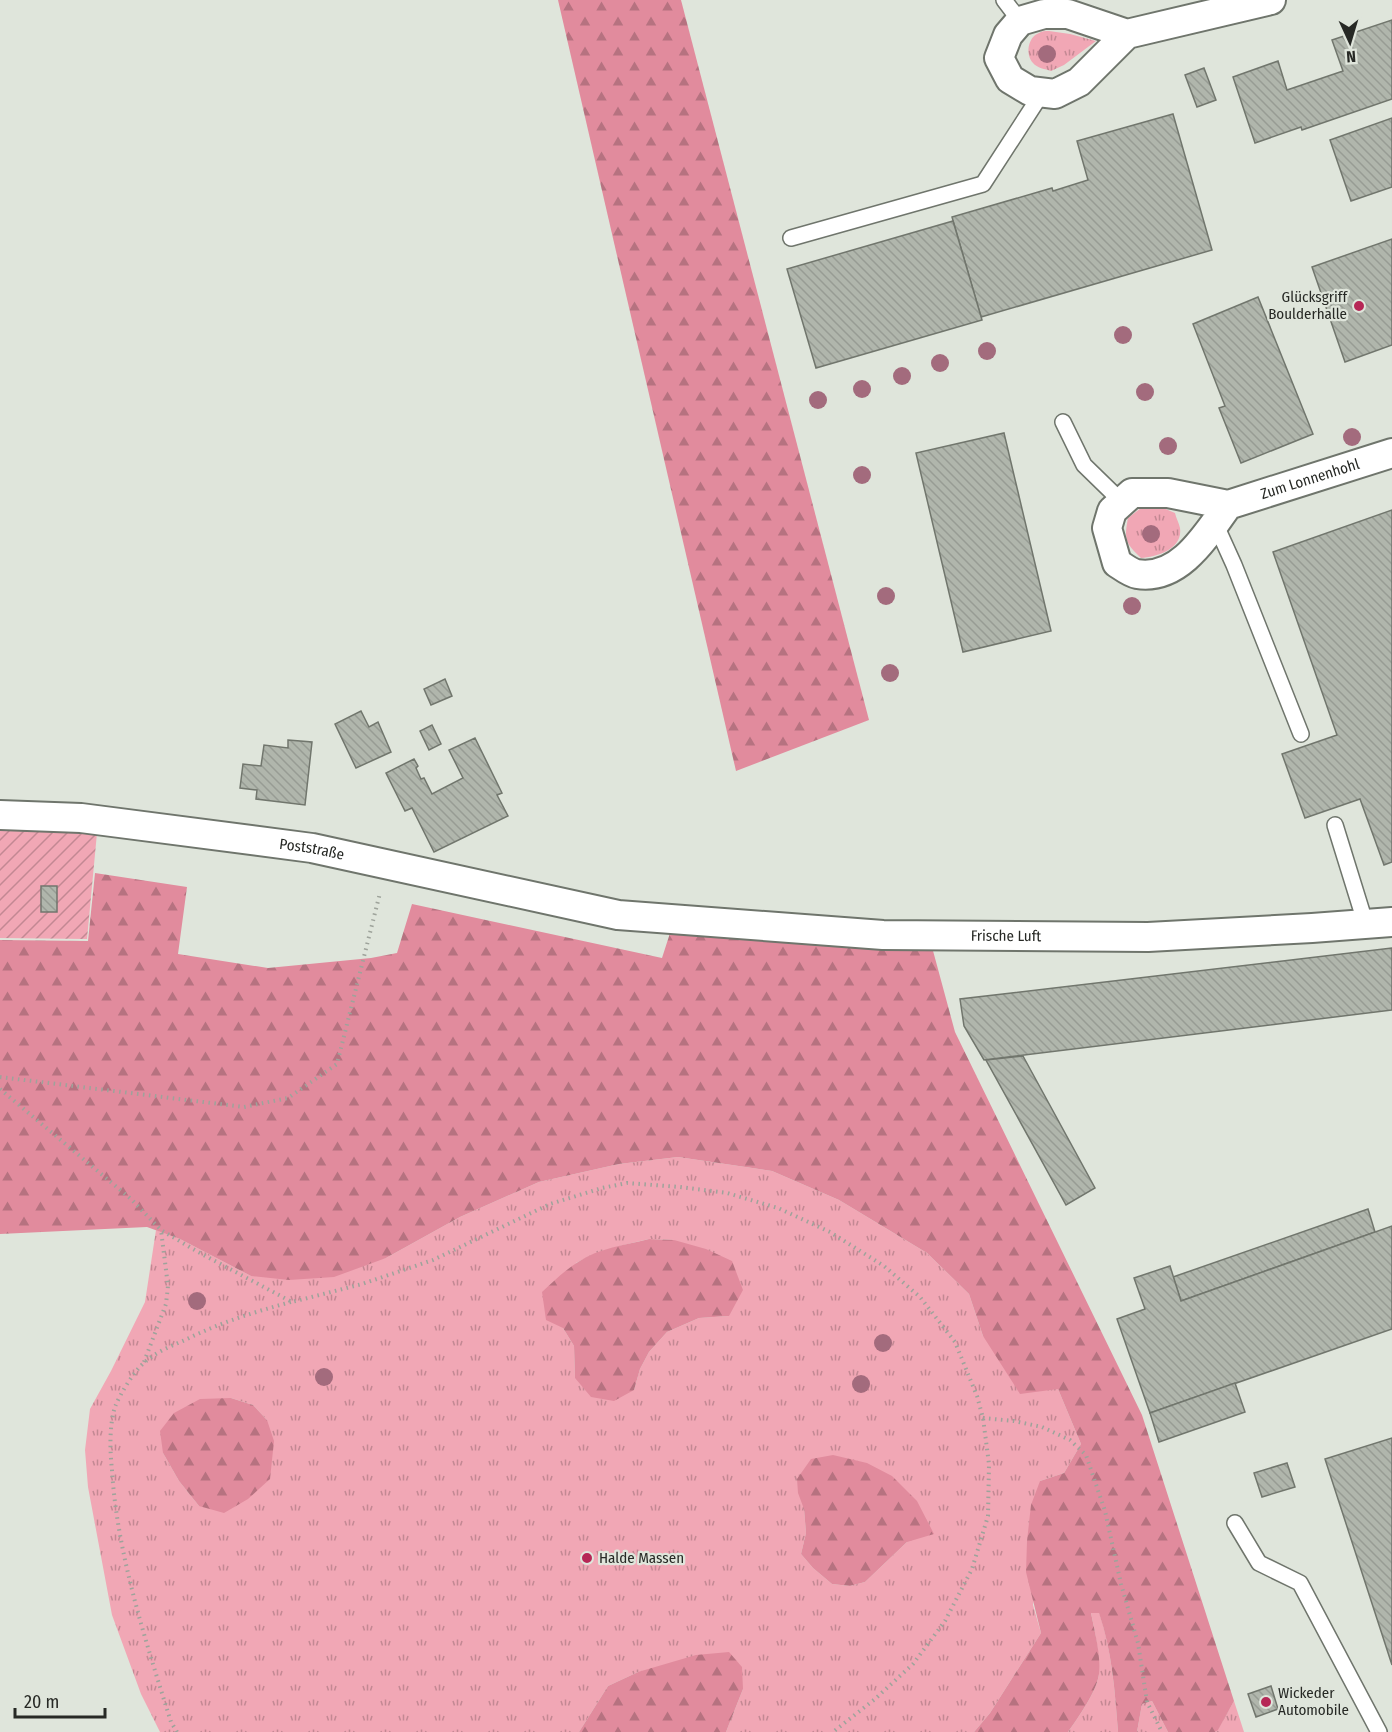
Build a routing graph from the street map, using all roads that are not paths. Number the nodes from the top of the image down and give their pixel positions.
1 (1271, 0) edge
2 (1012, 10) edge
3 (1127, 34) junction
4 (1042, 93) junction
5 (791, 238) dead end
6 (1063, 422) dead end
7 (1392, 453) edge
8 (1122, 502) junction
9 (1222, 514) junction
10 (1302, 735) dead end
11 (0, 814) edge
12 (1335, 825) dead end
13 (618, 915) joint
14 (1379, 923) edge
15 (1234, 1523) dead end
16 (1379, 1732) edge

1 - 3 street
2 - 3 street
2 - 4 street
3 - 4 street
4 - 5 lane
6 - 8 lane
7 - 9 street, Zum Lonnenhohl
8 - 9 street, Zum Lonnenhohl
8 - 9 street
9 - 10 lane
11 - 13 street, Poststraße
12 - 14 lane
13 - 14 street, Frische Luft
15 - 16 lane

